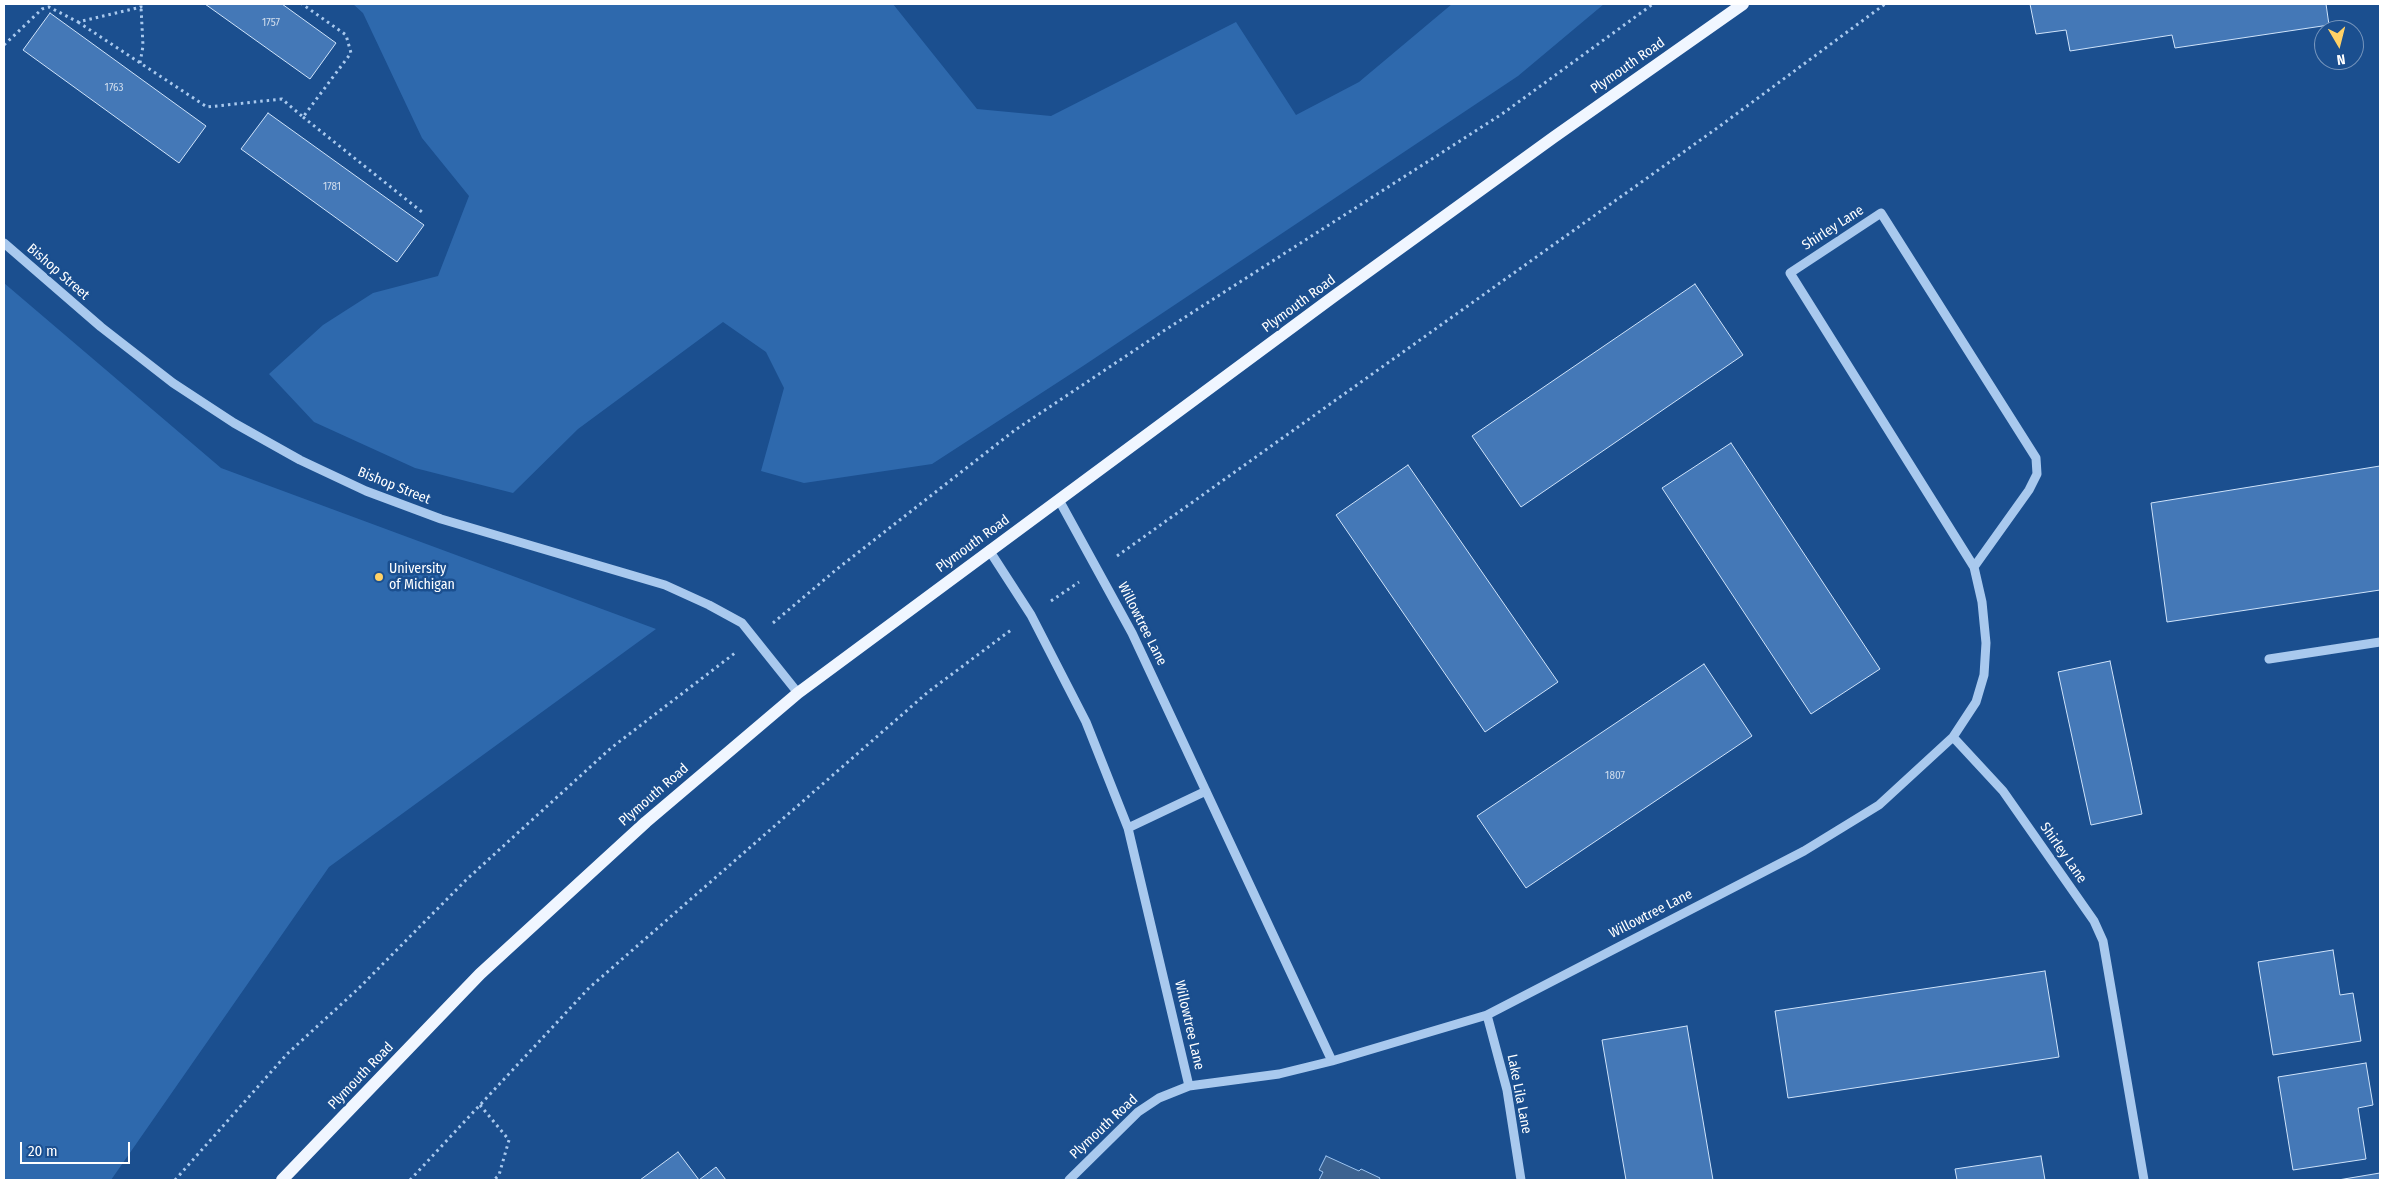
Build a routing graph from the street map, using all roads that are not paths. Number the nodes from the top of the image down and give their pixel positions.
1 (1743, 4) edge
2 (4, 243) edge
3 (1059, 500) junction
4 (989, 550) junction
5 (1974, 568) junction
6 (2380, 642) edge
7 (2269, 659) dead end
8 (798, 692) junction
9 (1953, 737) junction
10 (1206, 791) junction
11 (1128, 828) junction
12 (1487, 1015) junction
13 (1332, 1061) junction
14 (1189, 1086) junction
15 (282, 1180) edge
16 (1069, 1180) edge
17 (1521, 1180) edge
18 (2144, 1180) edge

1 - 3 main road, Plymouth Road
2 - 8 street, Bishop Street
3 - 4 main road, Plymouth Road
3 - 10 street, Willowtree Lane
4 - 8 main road, Plymouth Road
4 - 11 street, Willowtree Lane
5 - 5 street, Shirley Lane
5 - 9 street, Shirley Lane
6 - 7 street
8 - 15 main road, Plymouth Road
9 - 12 street, Willowtree Lane
9 - 18 street, Shirley Lane
10 - 11 street
10 - 13 street, Willowtree Lane
11 - 14 street, Willowtree Lane
12 - 13 street, Willowtree Lane
12 - 17 street, Lake Lila Lane
13 - 14 street, Willowtree Lane
14 - 16 street, Plymouth Road

